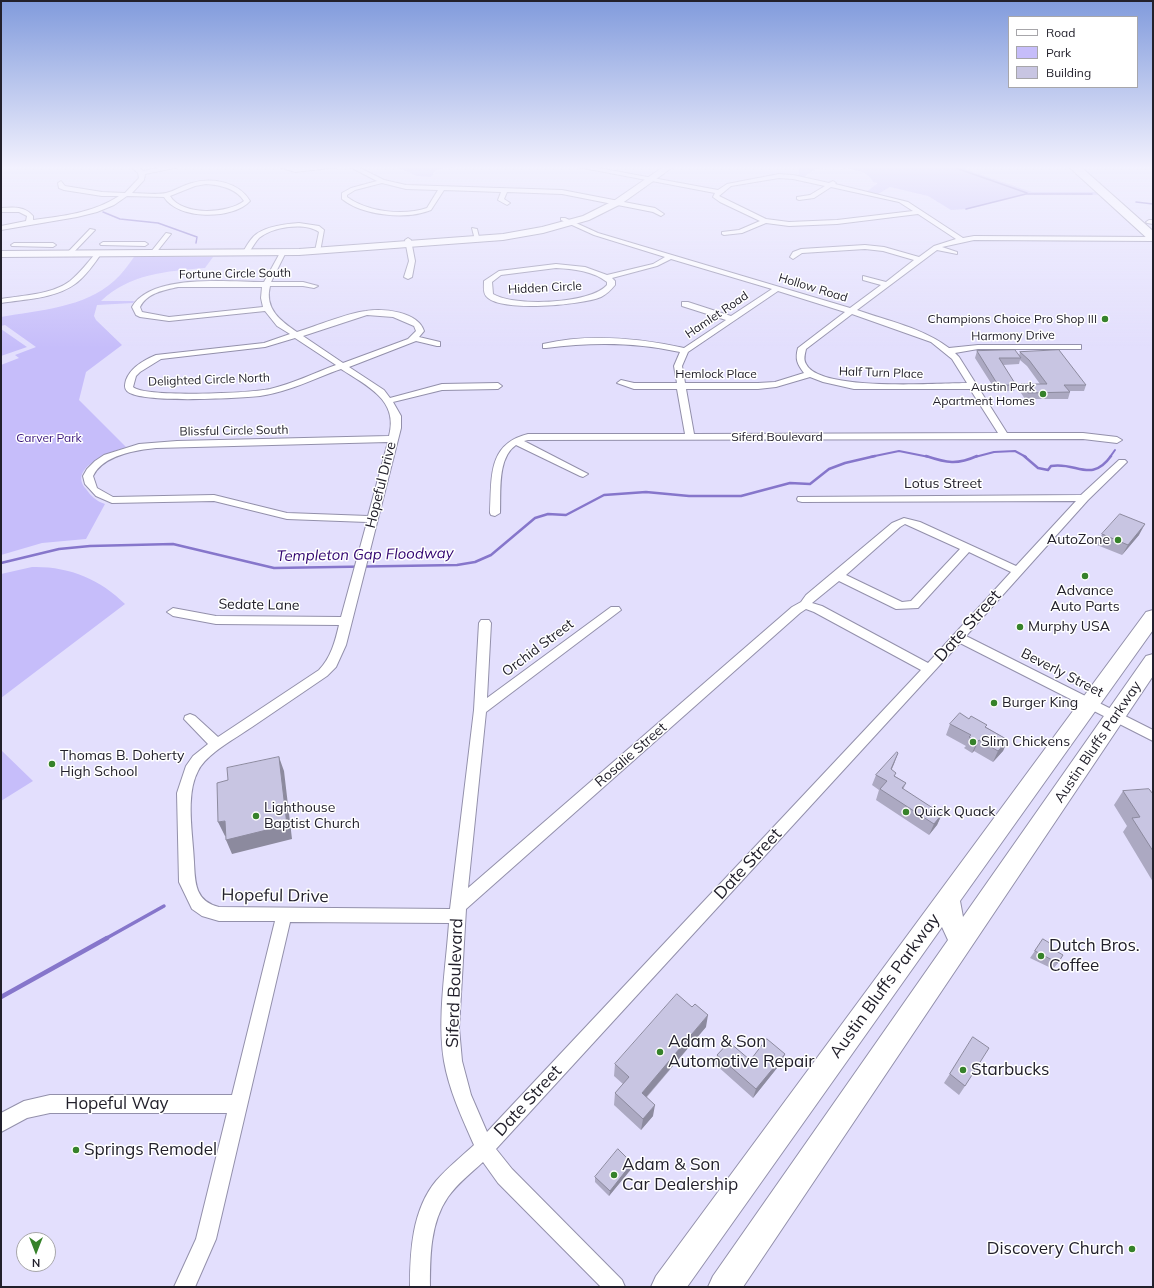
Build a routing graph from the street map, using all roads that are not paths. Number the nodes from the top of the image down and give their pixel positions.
1 (34, 227) edge
2 (288, 227) edge
3 (314, 227) edge
4 (547, 227) edge
5 (581, 227) edge
6 (751, 227) edge
7 (941, 227) edge
8 (1141, 227) edge
9 (26, 229) dead end
10 (474, 229) dead end
11 (92, 230) dead end
12 (724, 233) dead end
13 (168, 234) dead end
14 (1153, 238) edge
15 (636, 239) dead end
16 (478, 240) junction
17 (960, 240) junction
18 (408, 243) junction
19 (103, 244) dead end
20 (124, 244) junction
21 (145, 244) dead end
22 (626, 244) junction
23 (14, 245) dead end
24 (32, 245) junction
25 (53, 245) dead end
26 (936, 247) junction
27 (318, 251) junction
28 (246, 252) junction
29 (283, 252) junction
30 (153, 253) junction
31 (955, 253) dead end
32 (1, 254) edge
33 (22, 254) junction
34 (69, 254) junction
35 (98, 254) junction
36 (116, 254) junction
37 (670, 257) junction
38 (793, 257) dead end
39 (700, 259) dead end
40 (919, 259) junction
41 (693, 264) junction
42 (408, 277) dead end
43 (607, 277) junction
44 (866, 278) dead end
45 (266, 284) junction
46 (886, 284) junction
47 (314, 286) dead end
48 (777, 289) junction
49 (1, 300) edge
50 (685, 304) dead end
51 (267, 308) junction
52 (851, 311) junction
53 (732, 319) junction
54 (297, 336) junction
55 (415, 338) junction
56 (934, 340) junction
57 (437, 344) dead end
58 (921, 344) dead end
59 (546, 346) dead end
60 (1078, 348) dead end
61 (948, 350) junction
62 (685, 351) junction
63 (342, 366) junction
64 (810, 374) junction
65 (621, 383) dead end
66 (498, 386) dead end
67 (682, 386) junction
68 (973, 386) junction
69 (388, 401) junction
70 (1004, 436) junction
71 (690, 437) junction
72 (393, 439) junction
73 (1117, 440) dead end
74 (516, 441) junction
75 (1122, 462) dead end
76 (584, 474) dead end
77 (802, 498) dead end
78 (1084, 498) junction
79 (495, 513) dead end
80 (372, 519) junction
81 (968, 548) junction
82 (1018, 571) junction
83 (838, 576) junction
84 (805, 605) junction
85 (615, 610) dead end
86 (172, 612) dead end
87 (1153, 616) edge
88 (345, 621) junction
89 (485, 623) dead end
90 (958, 637) junction
91 (1153, 662) edge
92 (929, 669) junction
93 (1088, 703) junction
94 (480, 710) junction
95 (1115, 716) junction
96 (190, 719) dead end
97 (1153, 736) edge
98 (217, 744) junction
99 (948, 899) junction
100 (458, 911) junction
101 (284, 915) junction
102 (962, 941) junction
103 (238, 1104) junction
104 (1, 1123) edge
105 (484, 1148) junction
106 (184, 1287) edge
107 (420, 1287) edge
108 (615, 1287) edge
109 (667, 1287) edge
110 (724, 1287) edge

1 - 9 street
2 - 28 street
3 - 27 street
4 - 16 main road
5 - 22 street, Hollow Road
6 - 12 street
7 - 17 street
8 - 14 highway
10 - 16 street
11 - 34 street
13 - 30 street
14 - 17 street
15 - 22 street
16 - 18 main road
17 - 26 street
18 - 27 main road
18 - 42 street
19 - 20 street
20 - 21 street
20 - 36 street
22 - 37 street, Hollow Road
23 - 24 street
24 - 25 street
24 - 33 street
26 - 31 street
26 - 40 street
27 - 29 main road
28 - 29 main road
28 - 30 main road
29 - 45 street
30 - 36 main road
32 - 33 main road
33 - 34 main road
34 - 35 main road
35 - 36 main road
35 - 49 street
37 - 41 street, Hollow Road
37 - 43 street, Hidden Circle
38 - 40 street
39 - 41 street
40 - 46 street
41 - 48 street, Hollow Road
43 - 43 street, Hidden Circle
44 - 46 street
45 - 47 street, Fortune Circle South
45 - 51 street
45 - 51 street, Fortune Circle South
46 - 52 street
48 - 52 street, Hollow Road
48 - 53 street, Hamlet Road
50 - 53 street
51 - 54 street, Hopeful Drive
52 - 56 street, Hollow Road
52 - 64 street
53 - 62 street, Hamlet Road
54 - 55 street
54 - 63 street, Hopeful Drive
54 - 63 street, Delighted Circle North
55 - 57 street
55 - 63 street, Delighted Circle North
56 - 58 street
56 - 61 street, Hollow Road
59 - 62 street
60 - 61 street, Harmony Drive
61 - 68 street, Hollow Road
62 - 67 street, Hamlet Road
63 - 69 street, Hopeful Drive
64 - 67 street, Hemlock Place
64 - 68 street, Half Turn Place
65 - 67 street, Hemlock Place
66 - 69 street
67 - 71 street, Hamlet Road
68 - 70 street, Hollow Road
69 - 72 street, Hopeful Drive
70 - 71 street, Siferd Boulevard
70 - 73 street, Siferd Boulevard
71 - 74 street, Siferd Boulevard
72 - 80 street, Hopeful Drive
72 - 80 street, Blissful Circle South
74 - 76 street
74 - 79 street
75 - 78 street, Date Street
77 - 78 street, Lotus Street
78 - 82 street, Date Street
80 - 88 street, Hopeful Drive
81 - 82 street
81 - 83 street, Rosalie Street
81 - 83 street
82 - 90 street, Date Street
83 - 84 street, Rosalie Street
84 - 92 street
84 - 100 street, Rosalie Street
85 - 94 street, Orchid Street
86 - 88 street, Sedate Lane
87 - 93 main road, Austin Bluffs Parkway
88 - 98 street, Hopeful Drive
89 - 94 street, Siferd Boulevard
90 - 92 street, Date Street
90 - 93 street, Beverly Street
91 - 95 main road, Austin Bluffs Parkway
92 - 105 street, Date Street
93 - 95 street, Beverly Street
93 - 99 main road, Austin Bluffs Parkway
94 - 100 street, Siferd Boulevard
95 - 97 street, Beverly Street
95 - 102 main road, Austin Bluffs Parkway
96 - 98 street
98 - 101 street, Hopeful Drive
99 - 102 main road, Austin Bluffs Parkway
99 - 109 main road, Austin Bluffs Parkway
100 - 101 street, Hopeful Drive
100 - 105 street, Siferd Boulevard
101 - 103 street
102 - 110 main road, Austin Bluffs Parkway
103 - 104 street, Hopeful Way
103 - 106 street
105 - 107 street, Date Street
105 - 108 street, Siferd Boulevard

